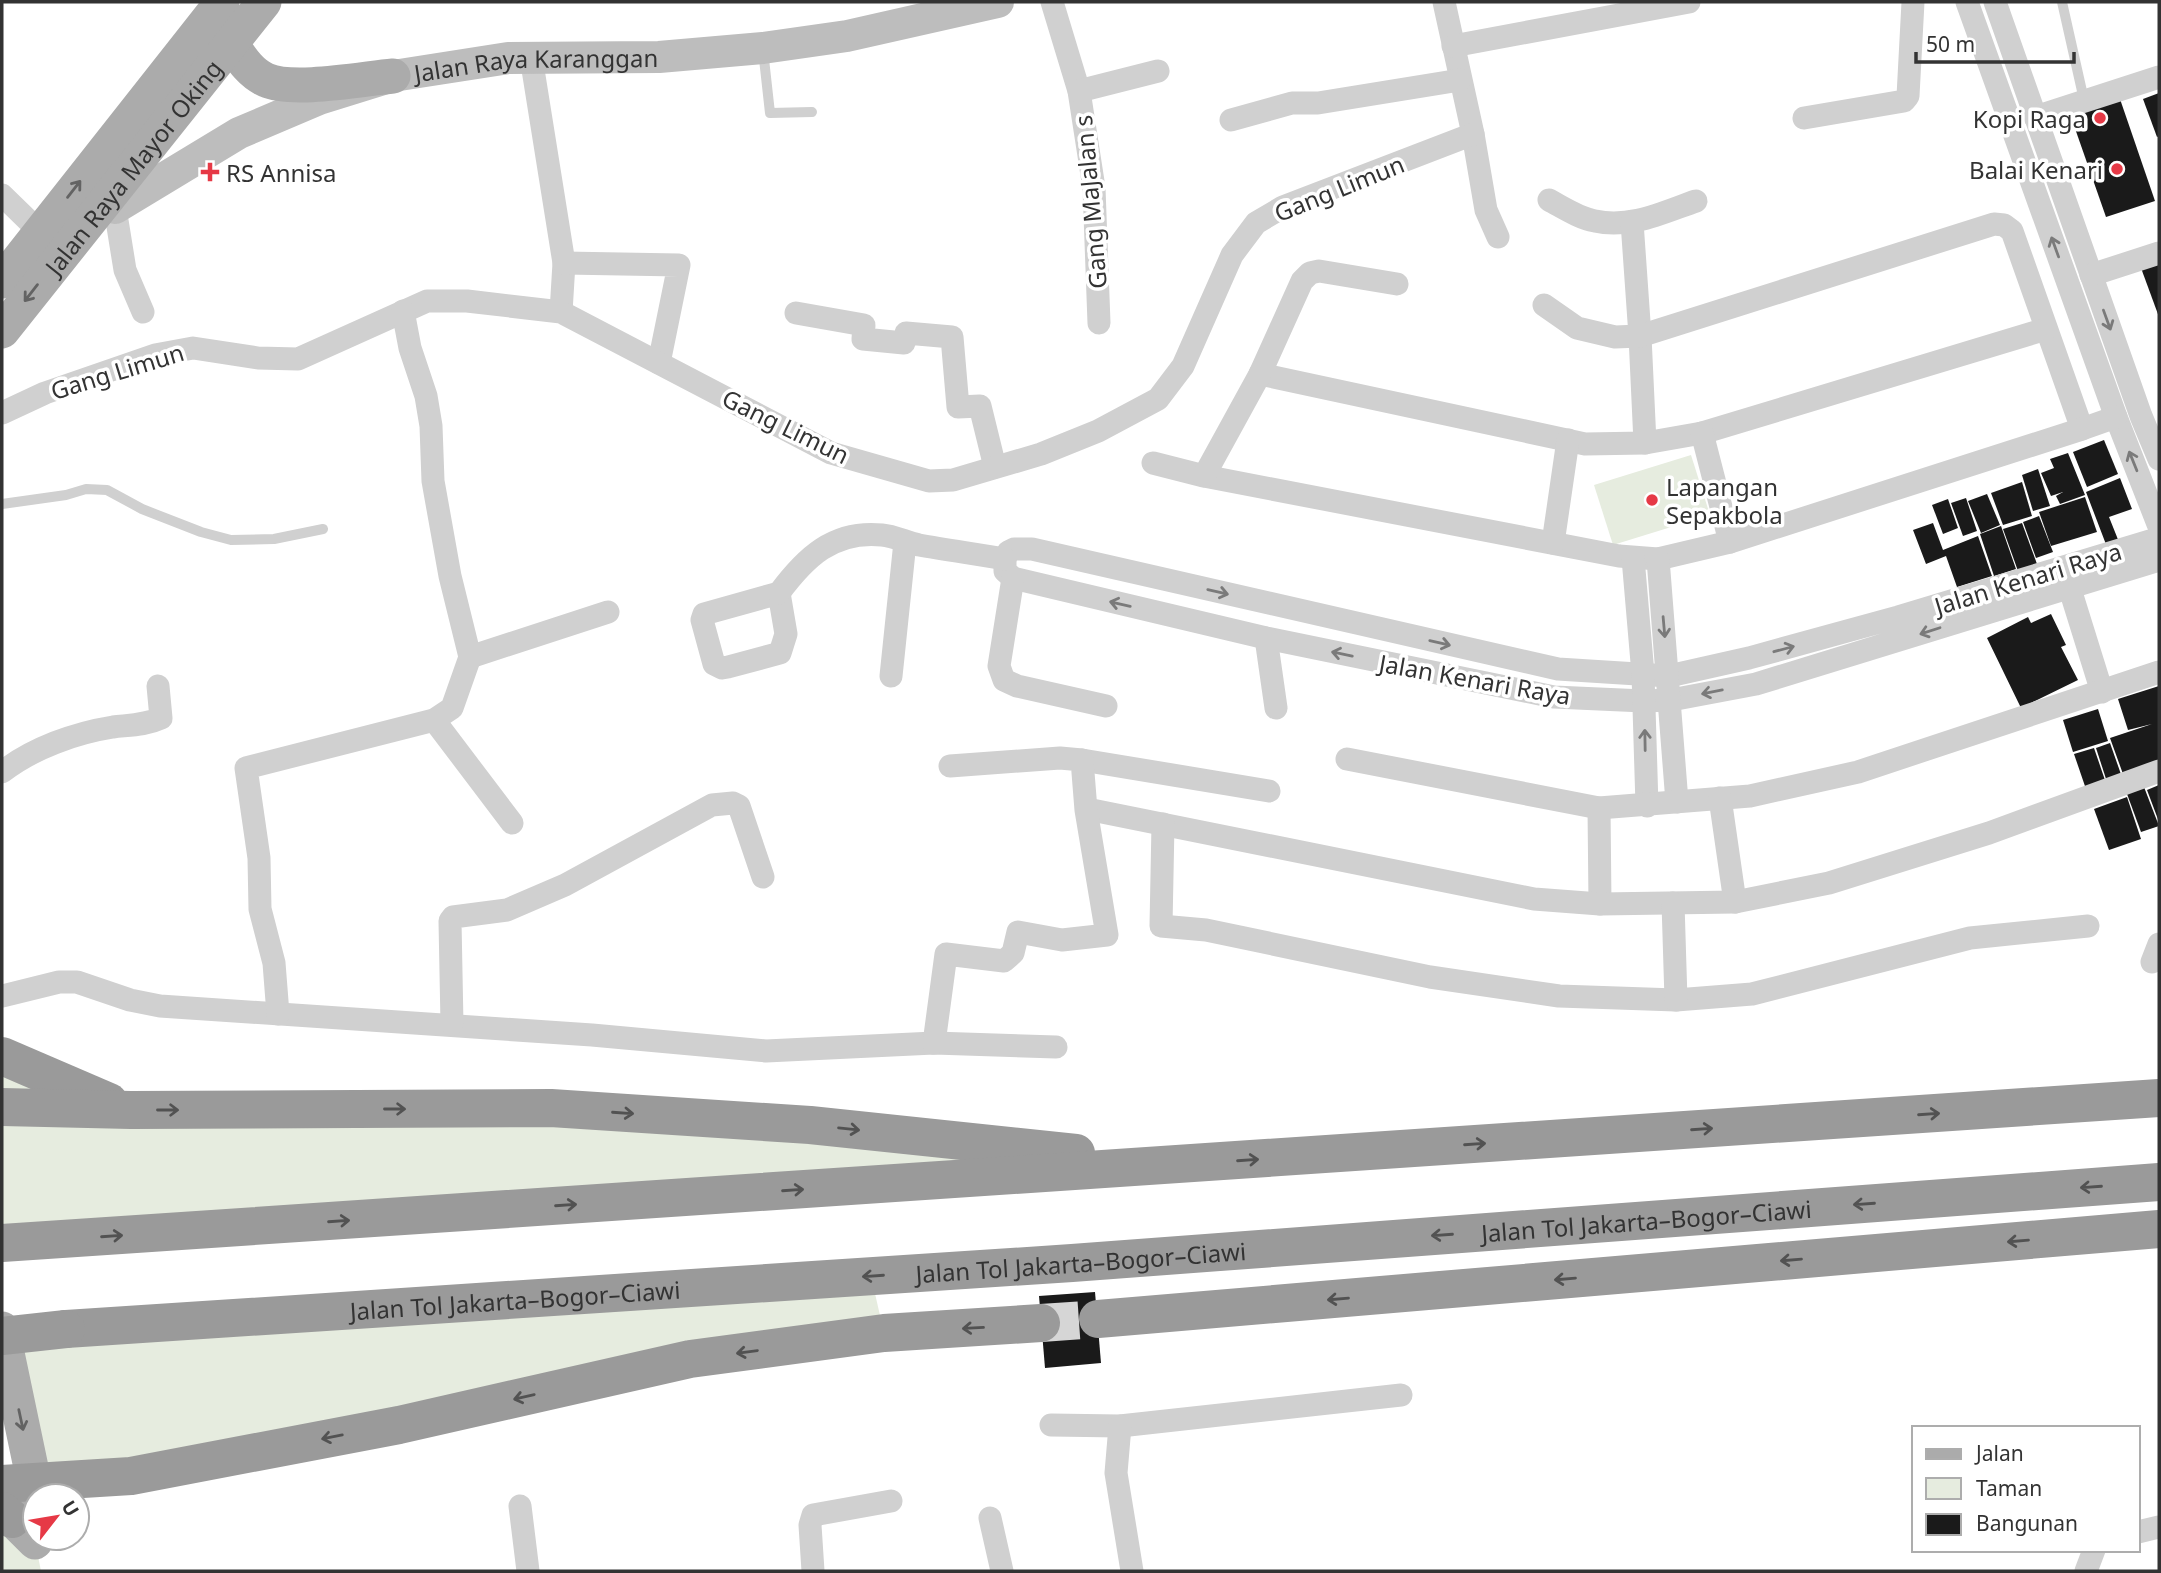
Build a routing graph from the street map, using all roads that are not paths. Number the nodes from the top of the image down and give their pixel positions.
1 (222, 2) edge
2 (264, 2) edge
3 (998, 2) edge
4 (1052, 2) edge
5 (1444, 2) edge
6 (1685, 2) edge
7 (1913, 2) edge
8 (1967, 2) edge
9 (1995, 2) edge
10 (2062, 2) edge
11 (952, 7) edge
12 (232, 45) junction
13 (1453, 46) junction
14 (763, 48) junction
15 (530, 57) junction
16 (1158, 71) dead end
17 (393, 76) junction
18 (2159, 77) edge
19 (1460, 80) junction
20 (1079, 91) junction
21 (2084, 100) junction
22 (813, 112) dead end
23 (2035, 117) junction
24 (1804, 118) dead end
25 (1231, 120) dead end
26 (1474, 134) junction
27 (2, 195) edge
28 (1549, 200) dead end
29 (1696, 201) dead end
30 (109, 204) junction
31 (1632, 222) junction
32 (40, 232) junction
33 (1498, 237) dead end
34 (2159, 253) edge
35 (564, 263) junction
36 (2091, 275) junction
37 (2, 281) edge
38 (1397, 284) dead end
39 (1544, 305) dead end
40 (403, 311) junction
41 (143, 312) dead end
42 (561, 312) junction
43 (796, 313) dead end
44 (1099, 323) dead end
45 (2046, 329) junction
46 (2, 331) edge
47 (1640, 336) junction
48 (659, 363) junction
49 (1260, 374) junction
50 (2, 413) edge
51 (2150, 413) edge
52 (2116, 417) junction
53 (2082, 429) junction
54 (1702, 433) junction
55 (1568, 440) junction
56 (1644, 443) junction
57 (2159, 459) edge
58 (1153, 463) dead end
59 (995, 467) junction
60 (1204, 476) junction
61 (2, 504) edge
62 (323, 529) dead end
63 (2158, 541) edge
64 (905, 542) junction
65 (1730, 542) junction
66 (1553, 543) junction
67 (1633, 558) junction
68 (1658, 559) junction
69 (1009, 568) junction
70 (2069, 586) junction
71 (779, 593) dead end
72 (608, 612) dead end
73 (1266, 638) junction
74 (470, 657) junction
75 (2159, 672) edge
76 (1643, 674) junction
77 (891, 676) dead end
78 (1669, 676) junction
79 (158, 686) dead end
80 (2102, 692) junction
81 (1671, 700) junction
82 (1644, 701) junction
83 (1106, 706) dead end
84 (1276, 708) dead end
85 (433, 720) junction
86 (1082, 760) junction
87 (1347, 760) dead end
88 (950, 766) dead end
89 (2159, 771) edge
90 (2, 772) edge
91 (1269, 791) dead end
92 (1720, 798) junction
93 (1677, 802) junction
94 (1647, 806) junction
95 (1599, 808) junction
96 (1092, 810) dead end
97 (512, 823) dead end
98 (1163, 824) junction
99 (764, 877) dead end
100 (1735, 902) junction
101 (1674, 903) junction
102 (1600, 904) junction
103 (2088, 926) dead end
104 (2, 996) edge
105 (1676, 1000) junction
106 (278, 1014) junction
107 (452, 1024) junction
108 (934, 1043) junction
109 (1056, 1048) dead end
110 (2, 1056) edge
111 (2159, 1098) edge
112 (2, 1107) edge
113 (131, 1110) junction
114 (1180, 1164) junction
115 (2159, 1182) edge
116 (2159, 1229) edge
117 (2, 1243) edge
118 (1098, 1319) tunnel mouth
119 (1041, 1323) tunnel mouth
120 (2, 1329) edge
121 (2, 1335) edge
122 (1401, 1395) dead end
123 (1051, 1425) dead end
124 (1120, 1426) junction
125 (131, 1476) junction
126 (91, 1490) edge
127 (91, 1492) edge
128 (891, 1501) dead end
129 (21, 1505) edge
130 (520, 1506) dead end
131 (990, 1518) dead end
132 (2159, 1527) edge
133 (2140, 1532) edge
134 (2093, 1552) edge
135 (528, 1571) edge
136 (813, 1571) edge
137 (1002, 1571) edge
138 (1132, 1571) edge
139 (2086, 1571) edge

32 -> 1 main road, Jalan Raya Mayor Oking
2 - 12 main road, Jalan Raya Mayor Oking
3 - 11 street, Jalan Raya Karanggan
4 - 20 street, Gang MaJalan s
5 - 13 street
6 - 13 street
7 - 24 street
52 -> 8 street
9 - 23 street
10 - 21 lane
11 - 14 street, Jalan Raya Karanggan
12 - 17 main road
12 - 30 main road, Jalan Raya Mayor Oking
13 - 19 street
14 - 15 street, Jalan Raya Karanggan
14 - 22 lane
15 - 17 street, Jalan Raya Karanggan
15 - 35 street
16 - 20 street
17 - 30 street, Jalan Raya Karanggan
18 - 21 street
19 - 25 street
19 - 26 street
20 - 44 street, Gang MaJalan s
21 - 23 street
23 - 36 street
26 - 33 street
26 - 59 street, Gang Limun
27 - 32 street
28 - 31 street
29 - 31 street
30 - 41 street
30 -> 46 main road, Jalan Raya Mayor Oking
31 - 47 street
32 - 37 main road, Jalan Raya Mayor Oking
34 - 36 street
35 - 42 street
35 - 48 street
36 -> 51 street
38 - 49 street
39 - 47 street
40 - 42 street, Gang Limun
40 - 50 street, Gang Limun
40 - 74 street
42 - 48 street, Gang Limun
43 - 59 street
45 - 47 street
45 - 53 street
45 - 54 street
47 - 56 street
48 - 59 street, Gang Limun
49 - 55 street
49 - 60 street
51 - 57 street
52 - 53 street
63 -> 52 street
53 - 65 street
54 - 56 street
54 - 65 street
55 - 56 street
55 - 66 street
58 - 60 street
60 - 66 street
61 - 62 lane
63 - 70 street, Jalan Kenari Raya
78 -> 63 street, Jalan Kenari Raya
64 - 69 street, Jalan Kenari Raya
64 - 71 street, Jalan Kenari Raya
64 - 77 street
65 - 68 street
66 - 67 street
67 - 68 street
67 - 76 street
68 -> 78 street
73 -> 69 street, Jalan Kenari Raya
69 -> 76 street, Jalan Kenari Raya
69 - 83 street
70 - 80 street
70 -> 81 street, Jalan Kenari Raya
72 - 74 street
82 -> 73 street, Jalan Kenari Raya
73 - 84 street
74 - 85 street
75 - 80 street
76 - 78 street, Jalan Kenari Raya
76 - 82 street
78 - 81 street
79 - 90 street
80 - 92 street
81 - 82 street, Jalan Kenari Raya
81 - 93 street
94 -> 82 street
85 - 97 street
85 - 106 street
86 - 88 street
86 - 91 street
86 - 108 street
87 - 95 street
89 - 100 street
92 - 93 street
92 - 100 street
93 - 94 street
94 - 95 street
95 - 102 street
96 - 98 street
98 - 102 street
98 - 105 street
99 - 107 street
100 - 101 street
101 - 102 street
101 - 105 street
103 - 105 street
104 - 106 street
106 - 107 street
107 - 108 street
108 - 109 street
110 - 113 highway
114 -> 111 highway
112 - 113 highway
113 -> 114 highway
117 -> 114 highway
115 -> 121 highway, Jalan Tol Jakarta–Bogor–Ciawi, bridge
116 -> 118 highway
119 -> 125 highway
120 -> 129 main road
122 - 124 street
123 - 124 street
124 - 138 street
125 - 126 highway
125 - 127 highway
128 - 136 street
130 - 135 street
131 - 137 street
132 - 133 street
134 - 139 street

